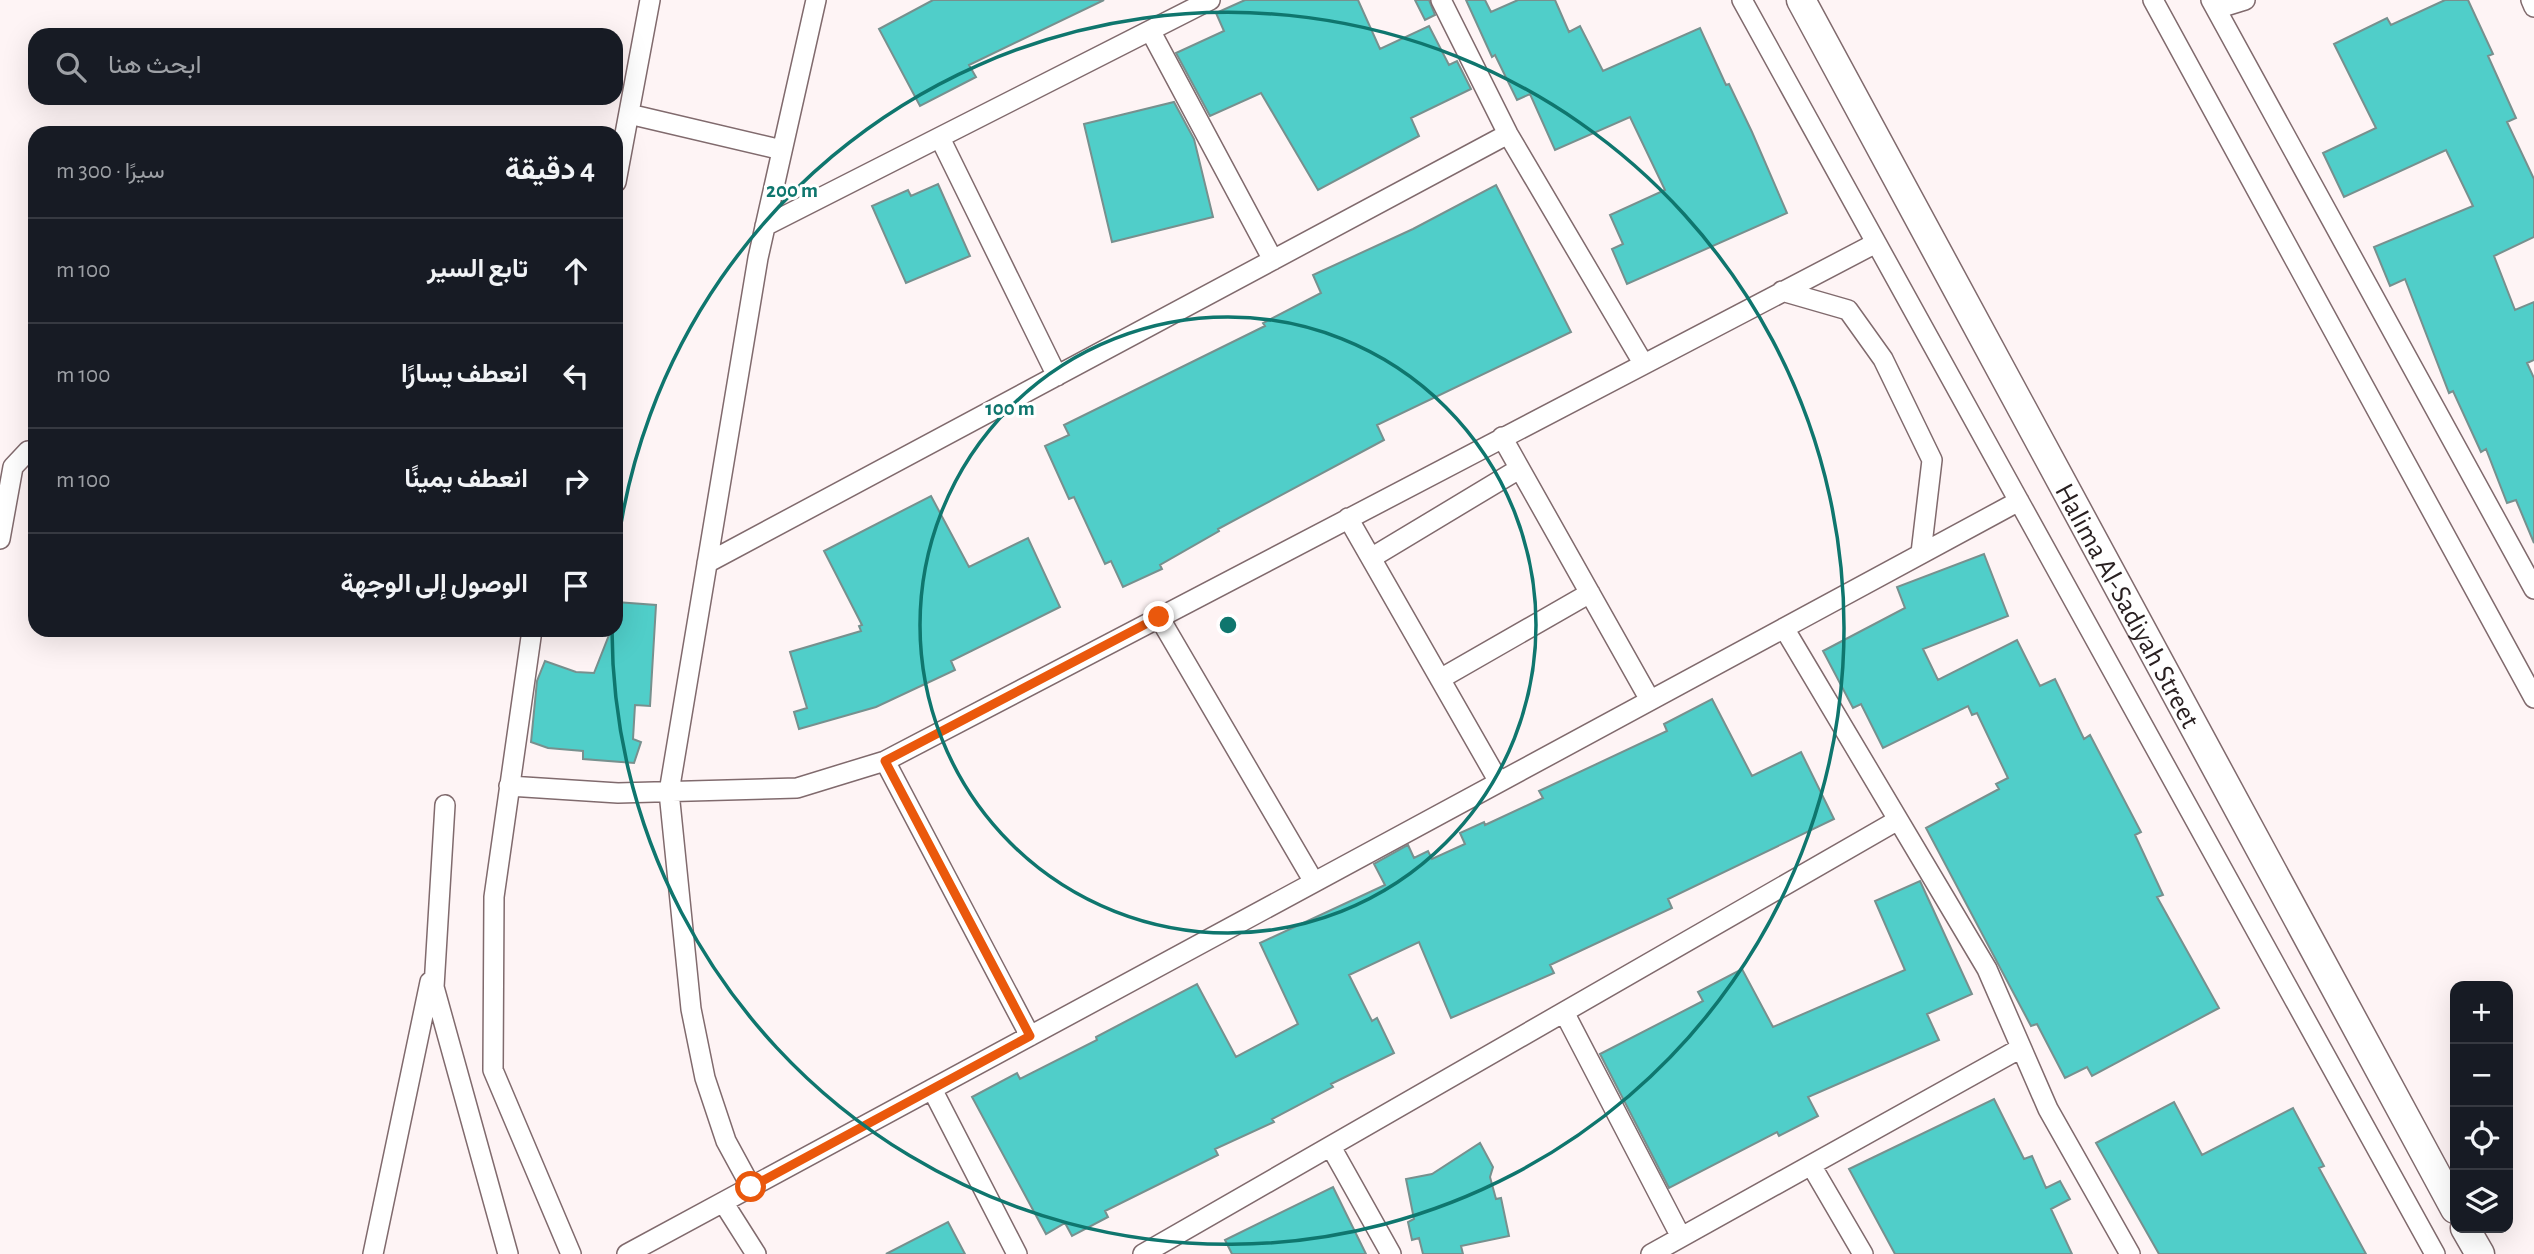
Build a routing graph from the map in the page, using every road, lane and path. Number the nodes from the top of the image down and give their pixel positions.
1 (650, 0) edge
2 (816, 0) edge
3 (1210, 0) edge
4 (1441, 0) edge
5 (1742, 0) edge
6 (1801, 0) edge
7 (2153, 0) edge
8 (2245, 0) edge
9 (2530, 0) edge
10 (2213, 5) edge
11 (2534, 7) edge
12 (1151, 32) junction
13 (629, 114) junction
14 (1508, 134) junction
15 (940, 138) junction
16 (623, 145) edge
17 (782, 150) junction
18 (765, 226) junction
19 (1876, 243) junction
20 (1273, 260) junction
21 (1782, 291) junction
22 (1643, 363) junction
23 (1057, 376) junction
24 (1502, 437) junction
25 (28, 451) edge
26 (1520, 468) junction
27 (2019, 500) junction
28 (1348, 518) junction
29 (0, 539) edge
30 (1922, 553) junction
31 (1371, 558) junction
32 (707, 563) junction
33 (2534, 589) edge
34 (1590, 593) junction
35 (1159, 617) junction
36 (1784, 628) junction
37 (531, 637) edge
38 (1440, 679) junction
39 (2534, 698) edge
40 (1650, 700) junction
41 (885, 761) junction
42 (1499, 782) junction
43 (509, 786) junction
44 (669, 792) junction
45 (445, 805) dead end
46 (1898, 820) junction
47 (1314, 882) junction
48 (436, 953) junction
49 (1564, 1012) junction
50 (1030, 1036) junction
51 (2021, 1048) junction
52 (932, 1089) junction
53 (1331, 1147) junction
54 (1811, 1165) junction
55 (751, 1187) junction
56 (2450, 1200) edge
57 (723, 1202) junction
58 (2469, 1233) edge
59 (1681, 1237) junction
60 (373, 1254) edge
61 (508, 1254) edge
62 (571, 1254) edge
63 (627, 1254) edge
64 (756, 1254) edge
65 (1017, 1254) edge
66 (1143, 1254) edge
67 (1391, 1254) edge
68 (1651, 1254) edge
69 (1863, 1254) edge
70 (2130, 1254) edge
71 (2435, 1254) edge
72 (2480, 1254) edge

1 - 13 street
2 - 17 street
3 - 12 street
4 - 14 street
5 - 19 street
6 - 56 street, Halima Al-Sadiyah Street
7 - 39 street
8 - 10 street
9 - 11 street
10 - 33 street
12 - 15 street
12 - 20 street
13 - 16 street
13 - 17 street
14 - 20 street
14 - 22 street
15 - 18 street
15 - 23 street
17 - 18 street
18 - 32 street
19 - 21 street
19 - 27 street
20 - 23 street
21 - 22 street
21 - 30 street
22 - 24 street
23 - 32 street
24 - 26 street
24 - 28 street
25 - 29 street
26 - 31 street
26 - 34 street
27 - 30 street
27 - 71 street
28 - 31 street
28 - 35 street
30 - 36 street
31 - 38 street
32 - 44 street
34 - 38 street
34 - 40 street
35 - 41 street
35 - 47 street
36 - 40 street
36 - 46 street
37 - 43 street
38 - 42 street
40 - 42 street
41 - 44 street
41 - 50 street
42 - 47 street
43 - 44 street
43 - 62 street
44 - 55 street
45 - 48 street
46 - 49 street
46 - 51 street
47 - 50 street
48 - 60 street
48 - 61 street
49 - 53 street
49 - 59 street
50 - 52 street
51 - 54 street
51 - 70 street
52 - 55 street
52 - 65 street
53 - 66 street
53 - 67 street
54 - 59 street
54 - 69 street
55 - 57 street
57 - 63 street
57 - 64 street
58 - 72 street
59 - 68 street

